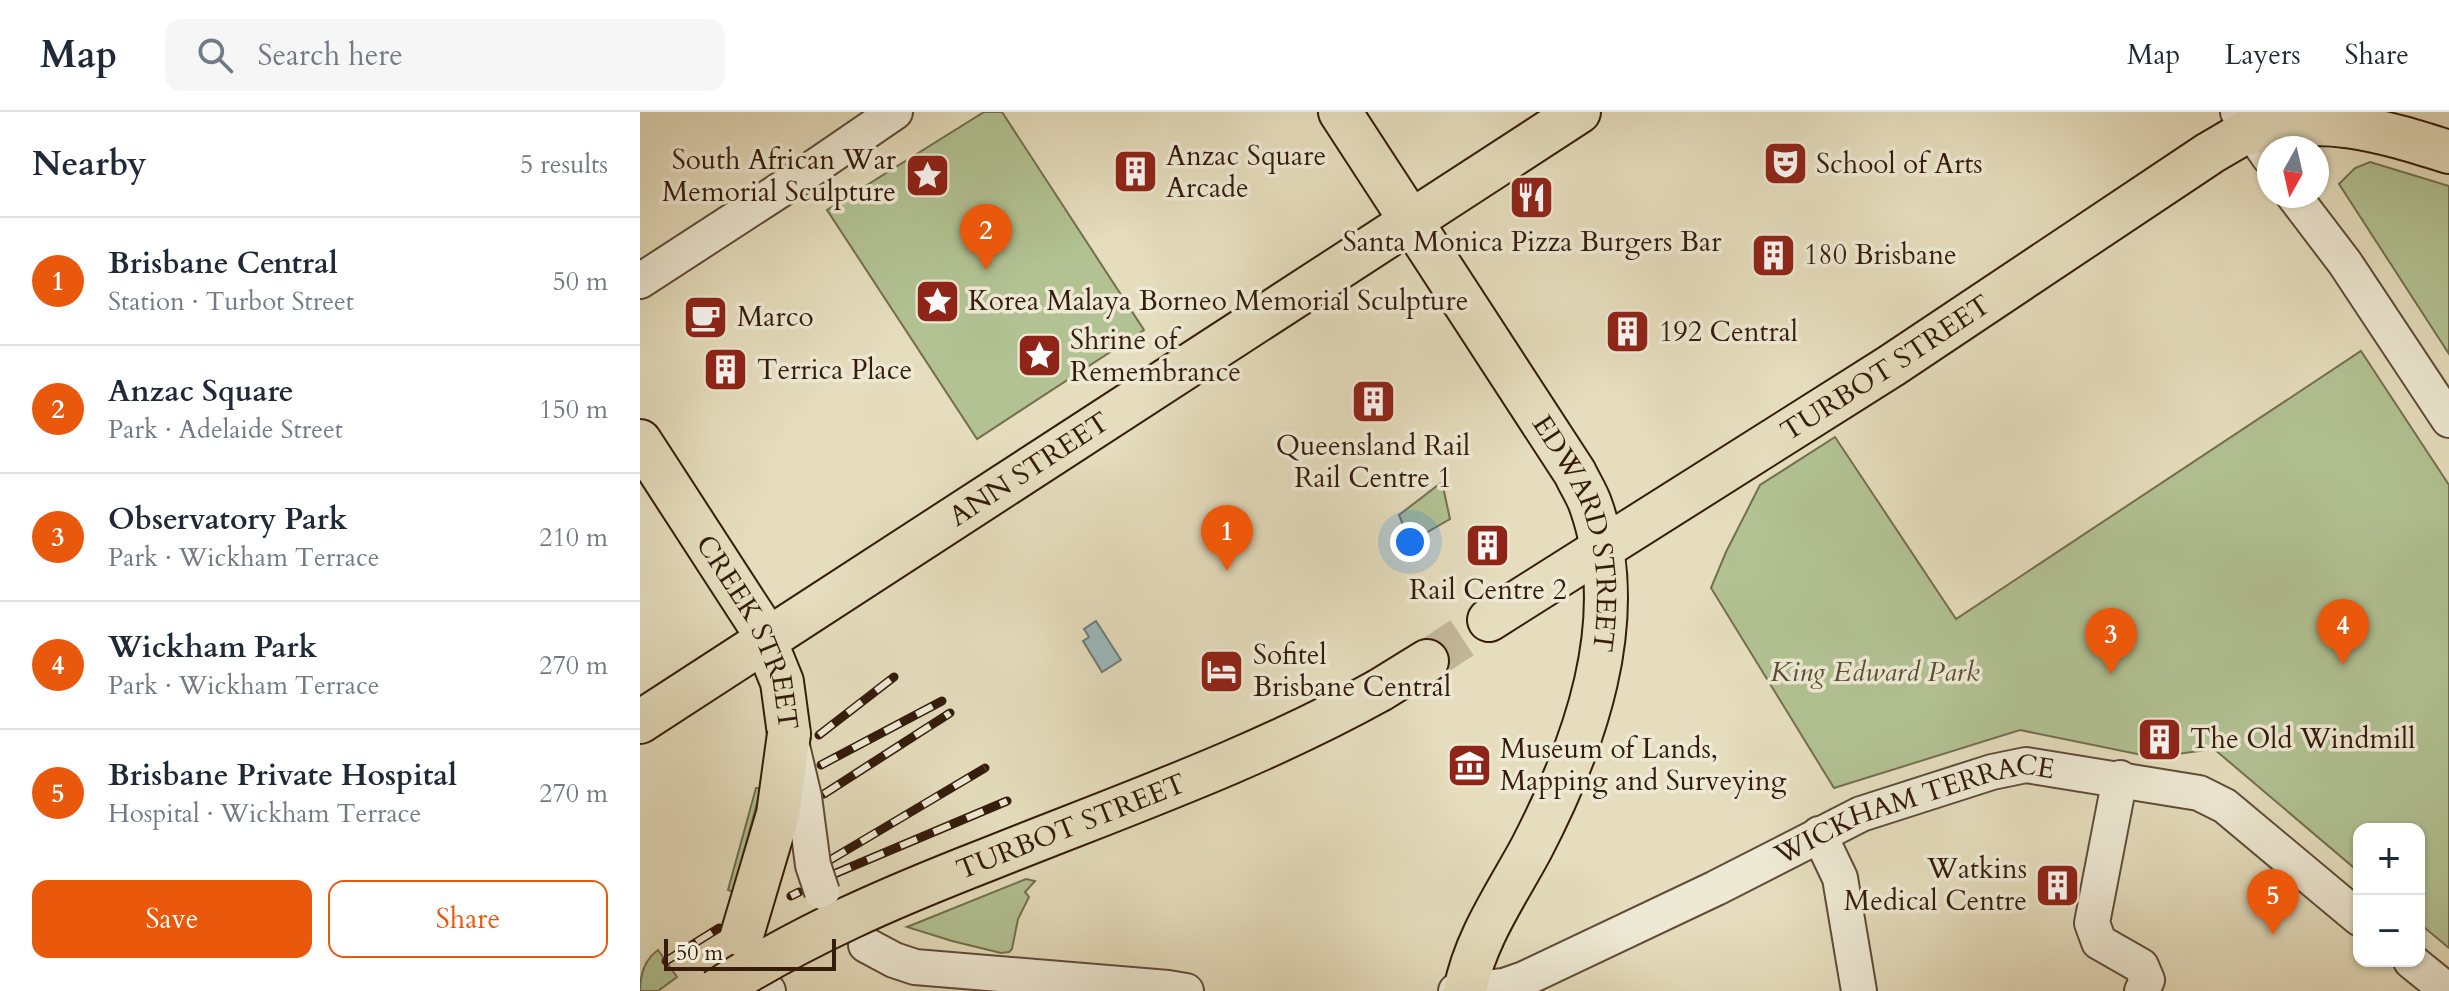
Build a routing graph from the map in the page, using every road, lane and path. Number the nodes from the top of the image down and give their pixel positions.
1 (895, 112) edge
2 (1340, 112) edge
3 (1579, 112) edge
4 (2272, 129) edge
5 (2449, 152) edge
6 (2303, 208) edge
7 (2324, 208) edge
8 (1411, 221) junction
9 (2345, 263) junction
10 (640, 281) edge
11 (2449, 420) edge
12 (640, 441) edge
13 (1601, 548) junction
14 (1489, 620) tunnel mouth
15 (766, 640) junction
16 (1427, 661) tunnel mouth
17 (640, 722) edge
18 (789, 734) junction
19 (2120, 778) junction
20 (1819, 834) junction
21 (822, 892) dead end
22 (2353, 913) edge
23 (742, 935) dead end
24 (866, 945) dead end
25 (2418, 967) edge
26 (1465, 990) edge
27 (716, 991) edge
28 (742, 991) edge
29 (761, 991) edge
30 (768, 991) edge
31 (1186, 991) edge
32 (1456, 991) edge
33 (1859, 991) edge
34 (2142, 991) edge
35 (2448, 991) edge

1 - 10 street
2 - 8 main road, EDWARD STREET
3 - 8 main road, ANN STREET
4 - 5 main road
4 - 13 main road, TURBOT STREET
6 - 9 street
7 - 9 street
8 - 13 main road, EDWARD STREET
8 - 15 main road, ANN STREET
9 - 11 street
12 - 15 main road, CREEK STREET
13 - 14 main road, TURBOT STREET
13 - 26 main road, EDWARD STREET
15 - 17 main road, ANN STREET
15 - 18 main road, CREEK STREET
16 - 27 main road, TURBOT STREET, bridge
18 - 21 street, bridge
18 - 23 main road, CREEK STREET, bridge
19 - 20 street, WICKHAM TERRACE
19 - 22 street, WICKHAM TERRACE
19 - 34 street
20 - 26 street, WICKHAM TERRACE
20 - 33 street
24 - 31 street
25 - 35 street
26 - 32 street, WICKHAM TERRACE
28 - 29 street
29 - 30 street

